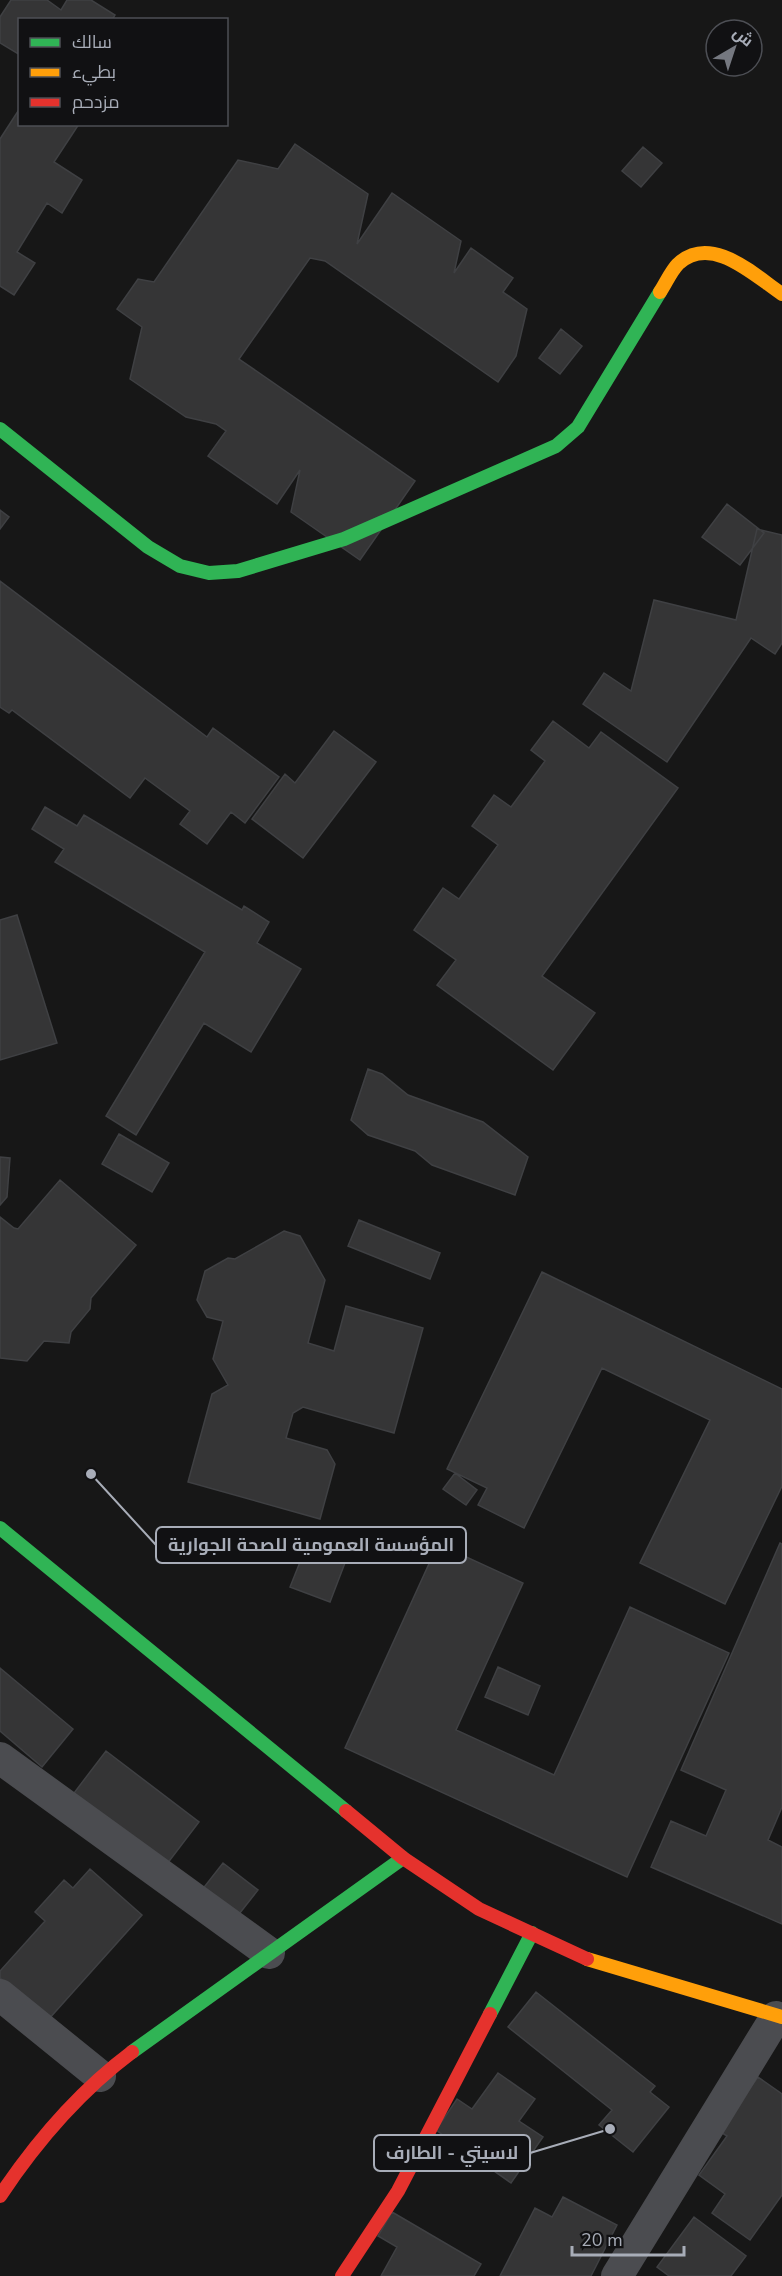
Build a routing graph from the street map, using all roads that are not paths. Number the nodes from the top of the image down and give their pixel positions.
1 (782, 294) edge
2 (0, 429) edge
3 (0, 1528) edge
4 (0, 1758) edge
5 (403, 1858) junction
6 (532, 1934) junction
7 (269, 1953) junction
8 (0, 1995) edge
9 (779, 2017) edge
10 (100, 2076) junction
11 (0, 2196) edge
12 (342, 2276) edge
13 (617, 2276) edge

1 - 2 street
3 - 5 street
4 - 7 street
5 - 6 street
5 - 7 street
6 - 9 street
6 - 12 street
7 - 10 street
8 - 10 street
9 - 13 street
10 - 11 street

